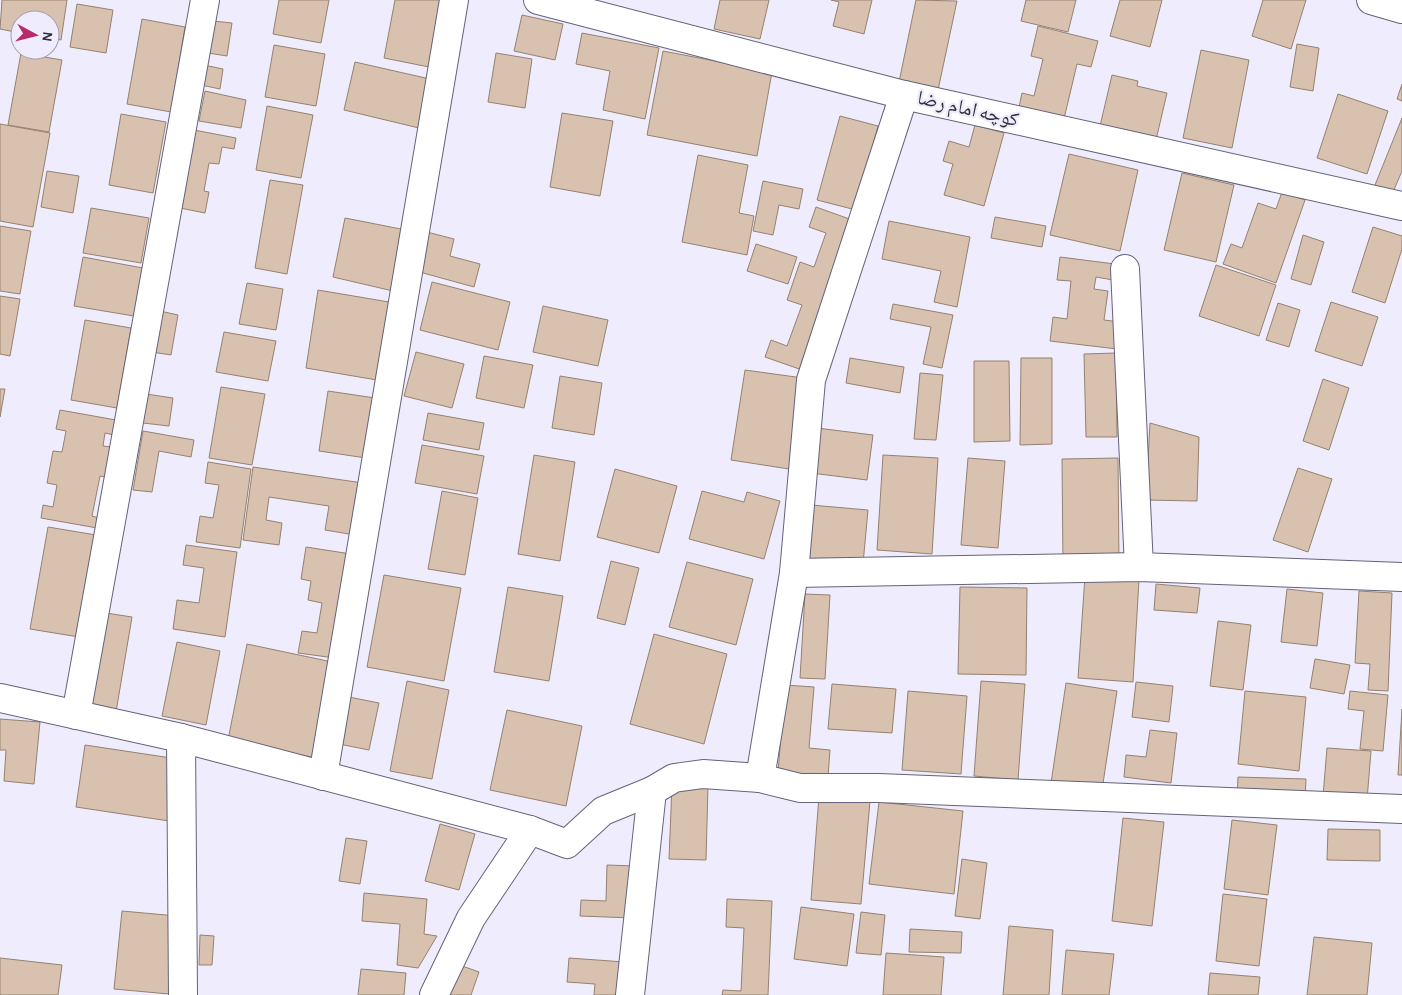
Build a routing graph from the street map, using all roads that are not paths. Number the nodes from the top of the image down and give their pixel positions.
1 (205, 0) edge
2 (454, 0) edge
3 (538, 0) edge
4 (1370, 0) edge
5 (1402, 9) edge
6 (904, 95) junction
7 (1402, 206) edge
8 (1125, 269) dead end
9 (1139, 567) junction
10 (794, 573) junction
11 (1402, 577) edge
12 (0, 698) edge
13 (76, 716) junction
14 (180, 738) junction
15 (323, 776) junction
16 (760, 778) junction
17 (652, 790) junction
18 (1402, 809) edge
19 (530, 830) junction
20 (183, 995) edge
21 (434, 995) edge
22 (630, 995) edge

1 - 13 street
2 - 15 street
3 - 6 street, کوچه امام رضا
4 - 5 street
6 - 7 street, کوچه امام رضا
6 - 10 street
8 - 9 street
9 - 10 street
9 - 11 street
10 - 16 street
12 - 13 street
13 - 14 street
14 - 15 street
14 - 20 street
15 - 19 street
16 - 17 street
16 - 18 street
17 - 19 street
17 - 22 street
19 - 21 street

